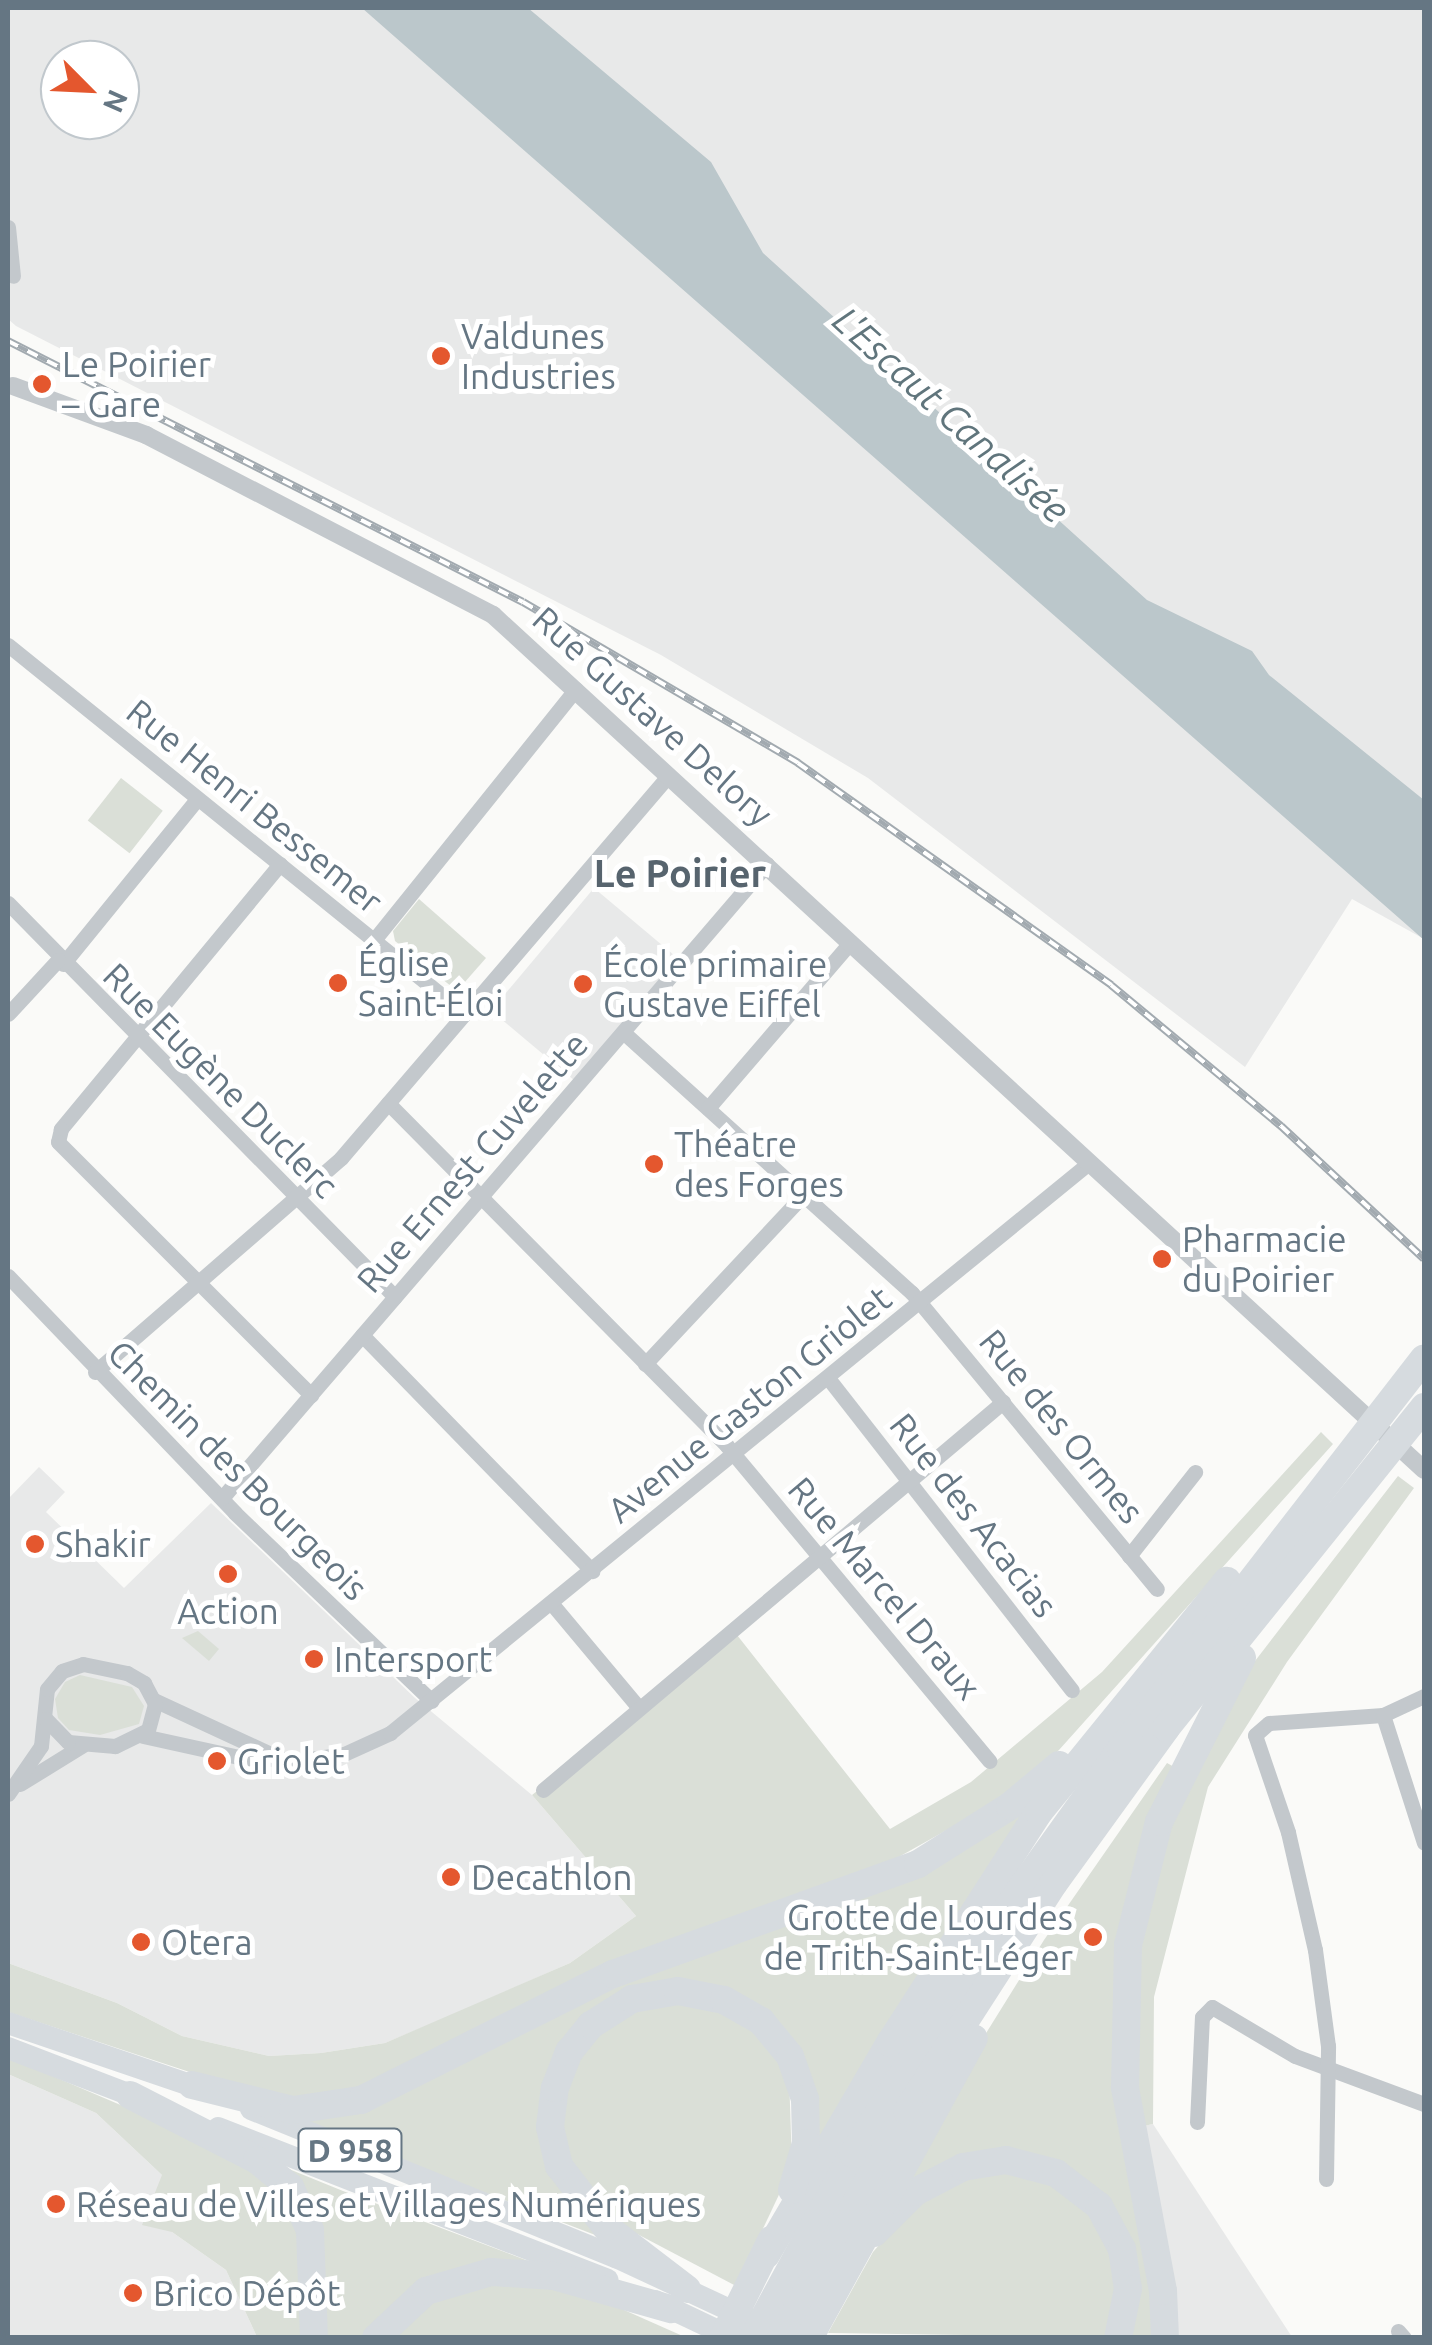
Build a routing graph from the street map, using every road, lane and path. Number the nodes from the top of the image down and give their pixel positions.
1 (8, 227) edge
2 (12, 276) dead end
3 (9, 384) edge
4 (8, 645) edge
5 (576, 689) junction
6 (669, 774) junction
7 (197, 799) junction
8 (280, 864) junction
9 (766, 864) junction
10 (8, 903) edge
11 (374, 940) junction
12 (851, 942) junction
13 (61, 962) junction
14 (8, 1014) edge
15 (465, 1014) junction
16 (622, 1032) junction
17 (137, 1038) junction
18 (388, 1103) junction
19 (708, 1108) junction
20 (1090, 1162) junction
21 (803, 1194) junction
22 (297, 1198) junction
23 (480, 1198) junction
24 (8, 1276) edge
25 (198, 1284) junction
26 (394, 1297) junction
27 (920, 1302) junction
28 (362, 1335) junction
29 (1424, 1356) edge
30 (646, 1364) junction
31 (96, 1372) junction
32 (828, 1378) junction
33 (311, 1395) junction
34 (1003, 1402) junction
35 (1424, 1407) edge
36 (1344, 1452) junction
37 (734, 1454) junction
38 (1424, 1470) edge
39 (1195, 1472) dead end
40 (910, 1480) junction
41 (222, 1498) junction
42 (820, 1555) junction
43 (1129, 1556) junction
44 (592, 1570) junction
45 (1294, 1571) junction
46 (1156, 1589) dead end
47 (552, 1604) junction
48 (1253, 1622) junction
49 (1137, 1686) junction
50 (1072, 1690) dead end
51 (438, 1696) junction
52 (1424, 1696) edge
53 (154, 1700) junction
54 (638, 1708) junction
55 (1383, 1715) junction
56 (46, 1719) junction
57 (142, 1736) junction
58 (84, 1745) junction
59 (284, 1760) junction
60 (989, 1761) dead end
61 (542, 1790) dead end
62 (10, 1792) edge
63 (1424, 1843) edge
64 (8, 2022) edge
65 (8, 2048) edge
66 (1328, 2071) junction
67 (192, 2084) junction
68 (130, 2095) junction
69 (1424, 2104) edge
70 (1197, 2122) dead end
71 (1326, 2179) dead end
72 (766, 2255) junction
73 (836, 2287) junction
74 (689, 2303) junction
75 (314, 2338) edge
76 (376, 2338) edge
77 (723, 2338) edge
78 (733, 2338) edge
79 (753, 2338) edge
80 (783, 2338) edge
81 (809, 2338) edge
82 (1118, 2338) edge
83 (1166, 2338) edge

1 - 2 street
3 - 5 street, Rue Gustave Delory
4 - 7 street, Rue Henri Bessemer
5 - 6 street, Rue Gustave Delory
5 - 11 street
6 - 9 street, Rue Gustave Delory
6 - 15 street
7 - 8 street, Rue Henri Bessemer
7 - 13 street
8 - 11 street, Rue Henri Bessemer
8 - 17 street
9 - 12 street, Rue Gustave Delory
9 - 16 street, Rue Ernest Cuvelette
10 - 13 street, Rue Eugène Duclerc
11 - 15 street, Rue Henri Bessemer
12 - 19 street
12 - 20 street, Rue Gustave Delory
13 - 14 street
13 - 17 street, Rue Eugène Duclerc
15 - 18 street
16 - 19 street, Rue des Ormes
16 - 23 street, Rue Ernest Cuvelette
17 - 22 street, Rue Eugène Duclerc
17 - 25 street
18 - 22 street
18 - 23 street, Rue Marcel Draux
19 - 21 street, Rue des Ormes
20 - 27 street, Avenue Gaston Griolet
20 - 38 street, Rue Gustave Delory
21 - 27 street, Rue des Ormes
21 - 30 street
22 - 25 street
22 - 26 street, Rue Eugène Duclerc
23 - 26 street, Rue Ernest Cuvelette
23 - 30 street, Rue Marcel Draux
24 - 31 street, Chemin des Bourgeois
25 - 31 street
25 - 33 street
26 - 28 street, Rue Ernest Cuvelette
27 - 32 street, Avenue Gaston Griolet
27 - 34 street, Rue des Ormes
28 - 33 street, Rue Ernest Cuvelette
28 - 44 street
29 - 36 highway
30 - 37 street, Rue Marcel Draux
31 - 41 street, Chemin des Bourgeois
32 - 37 street, Avenue Gaston Griolet
32 - 40 street, Rue des Acacias
33 - 41 street, Rue Ernest Cuvelette
34 - 40 street
34 - 43 street, Rue des Ormes
35 - 45 highway
36 - 49 highway
36 - 79 highway
37 - 42 street, Rue Marcel Draux
37 - 44 street, Avenue Gaston Griolet
39 - 43 street
40 - 42 street
40 - 50 street, Rue des Acacias
41 - 51 street, Chemin des Bourgeois
42 - 54 street
42 - 60 street, Rue Marcel Draux
43 - 46 street, Rue des Ormes
44 - 47 street, Avenue Gaston Griolet
45 - 48 highway
45 - 83 highway
47 - 51 street, Avenue Gaston Griolet
47 - 54 street
48 - 73 highway
48 - 80 highway
49 - 67 highway
49 - 72 highway
51 - 59 street, Avenue Gaston Griolet
52 - 55 street
53 - 56 street
53 - 57 street
53 - 59 street
54 - 61 street
55 - 63 street
55 - 66 street
56 - 58 street
56 - 62 street
57 - 58 street
57 - 59 street, Avenue Gaston Griolet
58 - 62 street
64 - 67 main road, D 958
65 - 68 main road, D 958
66 - 69 street
66 - 70 street
66 - 71 street
67 - 74 main road, D 958
68 - 74 main road, D 958
68 - 75 highway
72 - 74 highway
72 - 77 highway
73 - 81 highway
73 - 82 highway
74 - 76 highway
74 - 78 main road, D 958
74 - 80 main road, D 958

